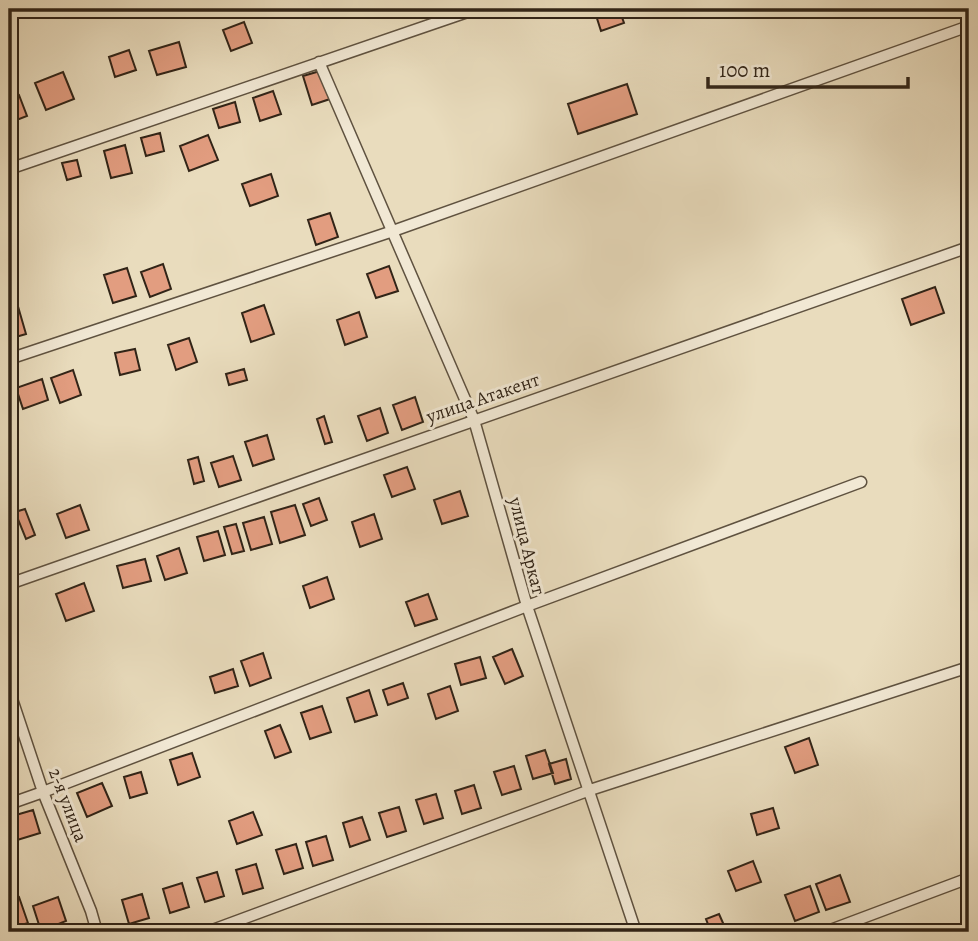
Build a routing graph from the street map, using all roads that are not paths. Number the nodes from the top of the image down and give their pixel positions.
1 (476, 9) edge
2 (969, 26) edge
3 (319, 62) junction
4 (9, 169) edge
5 (393, 231) junction
6 (969, 247) edge
7 (9, 359) edge
8 (474, 420) junction
9 (862, 482) dead end
10 (9, 584) edge
11 (527, 606) junction
12 (969, 667) edge
13 (9, 690) edge
14 (590, 790) junction
15 (43, 792) junction
16 (9, 804) edge
17 (969, 878) edge
18 (97, 932) edge
19 (207, 932) edge
20 (636, 932) edge
21 (825, 932) edge

1 - 3 street
2 - 5 street
3 - 4 street
3 - 5 street, улица Аркат
5 - 7 street
5 - 8 street, улица Аркат
6 - 8 street, улица Атакент
8 - 10 street, улица Атакент
8 - 11 street, улица Аркат
9 - 11 street
11 - 14 street
11 - 15 street, улица Аркат
12 - 14 street
13 - 15 street, 2-я улица
14 - 19 street
14 - 20 street
15 - 16 street, улица Аркат
15 - 18 street, 2-я улица
17 - 21 street

